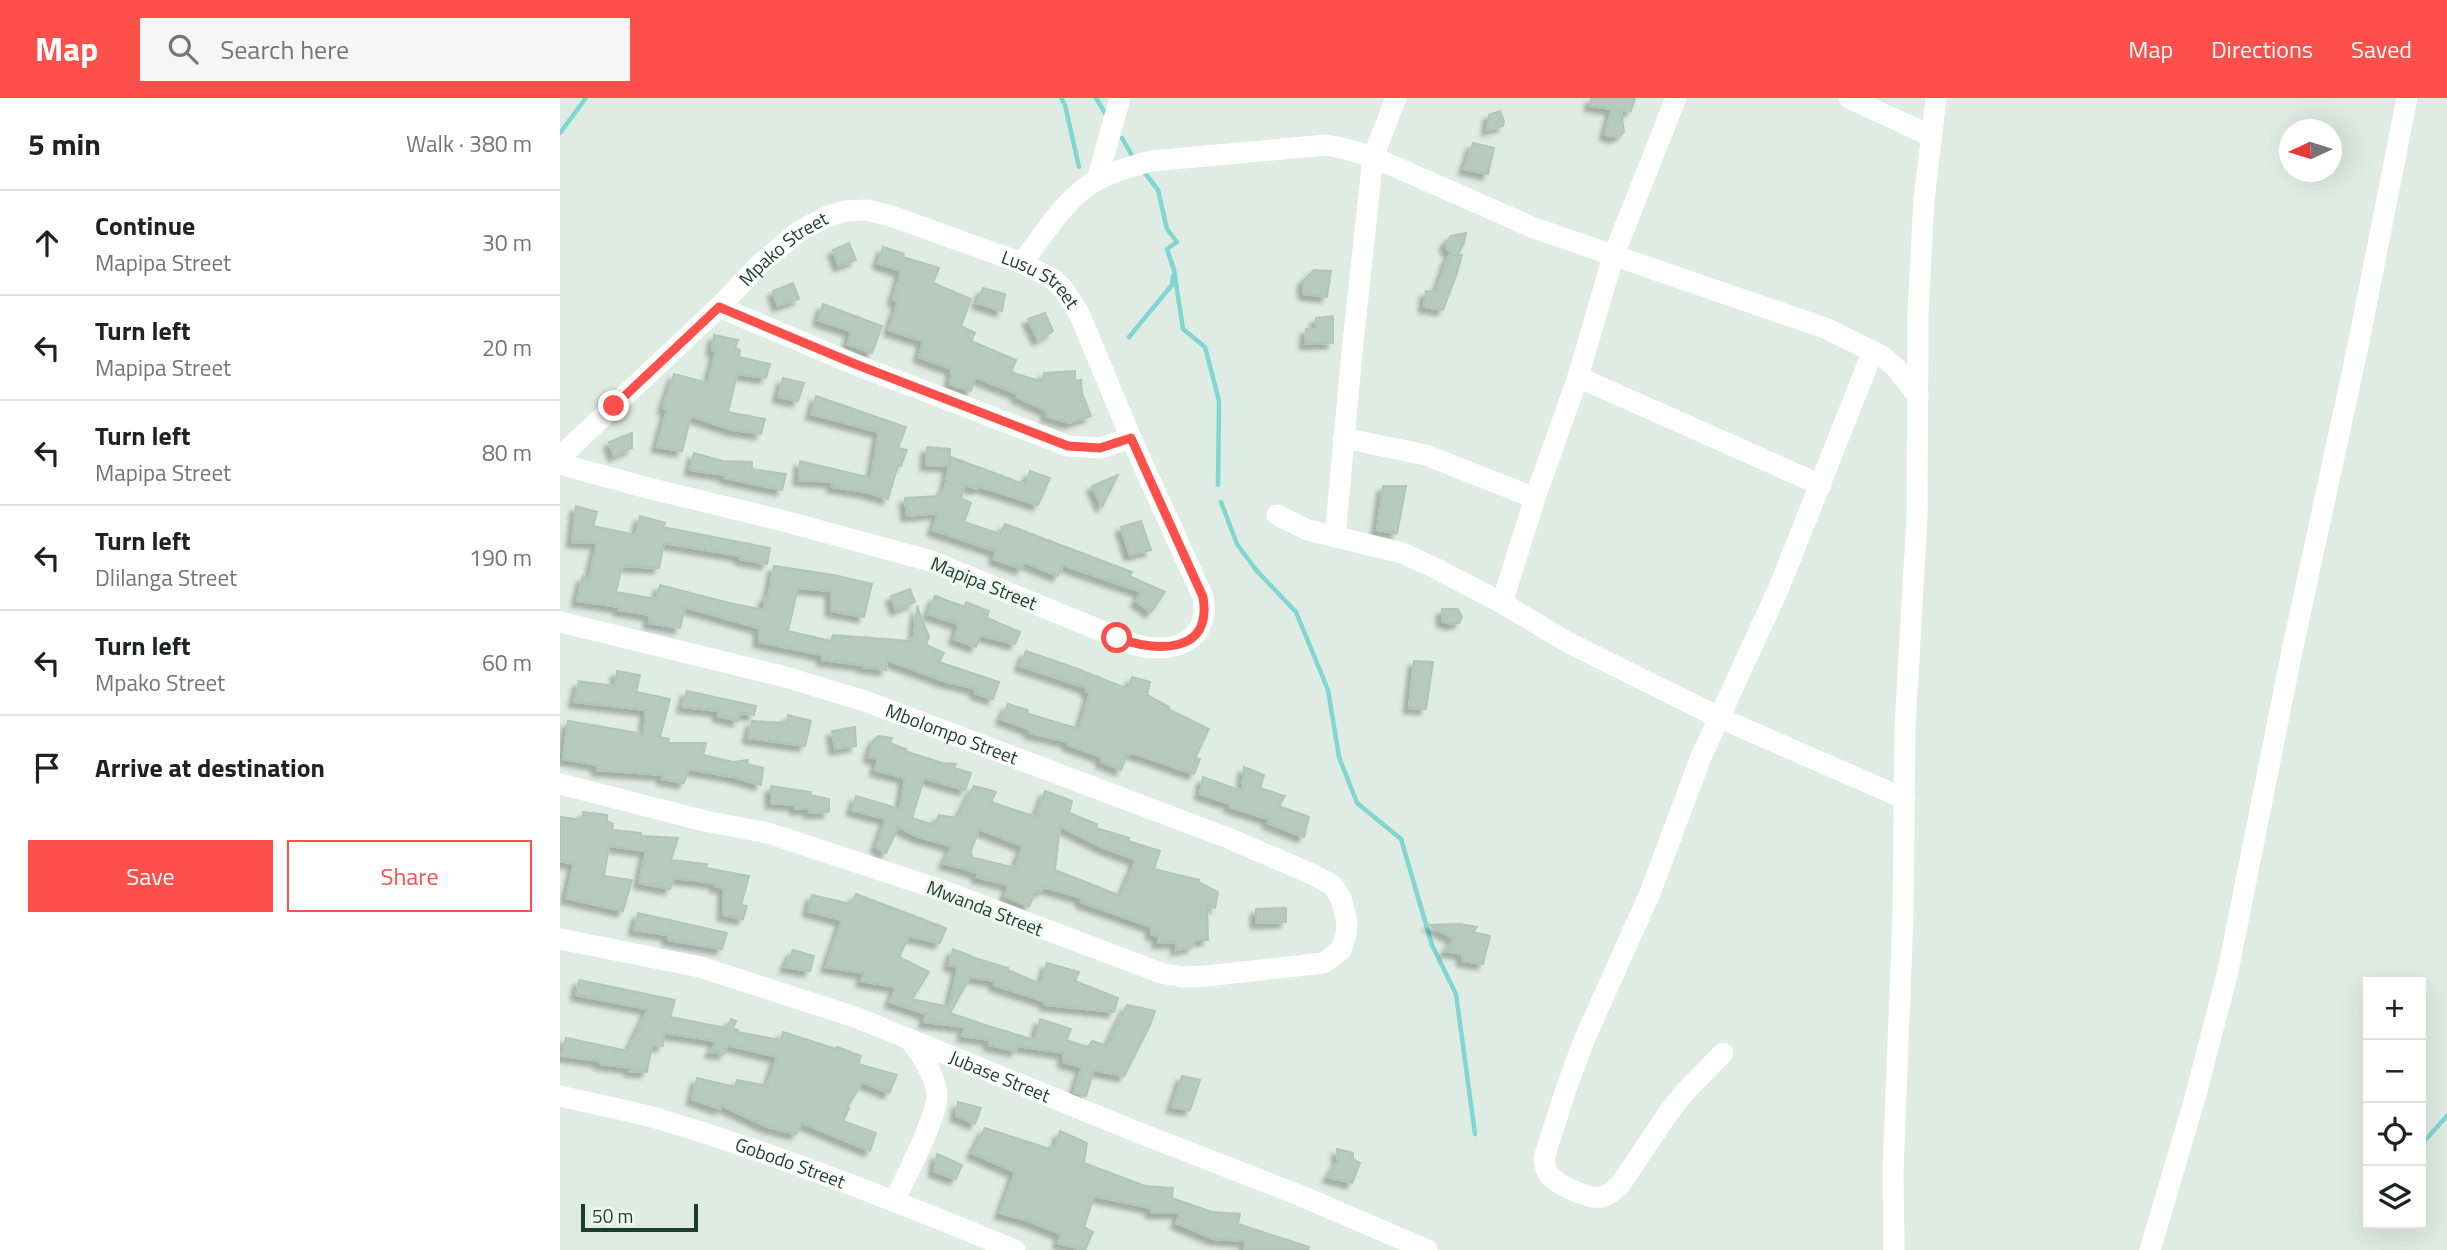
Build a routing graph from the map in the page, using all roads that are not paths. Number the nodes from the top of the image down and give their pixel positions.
1 (1121, 98) edge
2 (1396, 98) edge
3 (1676, 98) edge
4 (1849, 98) edge
5 (1936, 98) edge
6 (2407, 98) edge
7 (1931, 136) junction
8 (1373, 158) junction
9 (1097, 180) junction
10 (868, 210) joint
11 (1613, 257) junction
12 (1022, 263) junction
13 (719, 307) junction
14 (1873, 351) junction
15 (1578, 377) junction
16 (1918, 396) junction
17 (1131, 438) junction
18 (1343, 439) junction
19 (560, 457) edge
20 (560, 464) edge
21 (1821, 485) junction
22 (1535, 498) junction
23 (1277, 515) dead end
24 (1335, 537) junction
25 (1502, 603) junction
26 (560, 622) edge
27 (1720, 718) junction
28 (560, 784) edge
29 (1905, 799) junction
30 (1332, 885) joint
31 (560, 939) edge
32 (910, 1040) junction
33 (1723, 1053) dead end
34 (560, 1096) edge
35 (895, 1200) junction
36 (1015, 1250) edge
37 (1427, 1250) edge
38 (1894, 1250) edge
39 (2150, 1250) edge

1 - 9 street
2 - 8 street
3 - 11 street
4 - 7 street
5 - 7 street
6 - 39 street
7 - 16 street
8 - 9 street
8 - 11 street
8 - 18 street
9 - 12 street
10 - 12 street, Lusu Street
10 - 13 street, Mpako Street
11 - 14 street
11 - 15 street
12 - 17 street, Lusu Street
13 - 17 street
13 - 19 street, Mpako Street
14 - 16 street
14 - 21 street
15 - 21 street
15 - 22 street
16 - 29 street
17 - 20 street, Mapipa Street
18 - 22 street
18 - 24 street
21 - 27 street
22 - 25 street
23 - 24 street
24 - 25 street
25 - 27 street
26 - 30 street, Mbolompo Street
27 - 29 street
27 - 33 street
28 - 30 street, Mwanda Street
29 - 38 street
31 - 32 street, Jubase Street
32 - 35 street
32 - 37 street, Jubase Street
34 - 35 street, Gobodo Street
35 - 36 street, Gobodo Street

